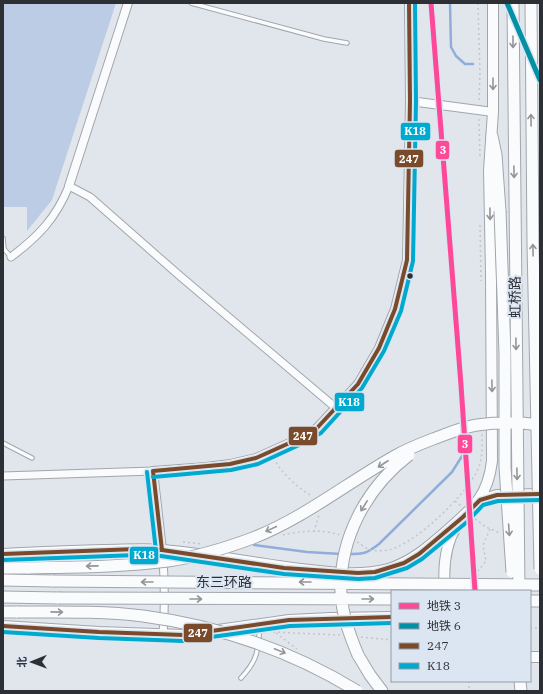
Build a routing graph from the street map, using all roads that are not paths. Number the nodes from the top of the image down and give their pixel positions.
1 (128, 3) edge
2 (191, 3) edge
3 (409, 3) edge
4 (493, 3) edge
5 (513, 3) edge
6 (531, 3) edge
7 (347, 43) dead end
8 (410, 101) junction
9 (493, 112) junction
10 (492, 136) junction
11 (68, 186) junction
12 (3, 238) edge
13 (11, 257) joint
14 (336, 408) junction
15 (540, 425) edge
16 (444, 435) junction
17 (3, 443) edge
18 (32, 458) dead end
19 (153, 471) junction
20 (3, 476) edge
21 (540, 494) edge
22 (480, 500) junction
23 (463, 517) junction
24 (162, 550) junction
25 (3, 554) edge
26 (3, 568) edge
27 (540, 569) edge
28 (3, 580) edge
29 (540, 585) edge
30 (445, 590) edge
31 (513, 590) edge
32 (519, 590) edge
33 (3, 597) edge
34 (391, 599) edge
35 (3, 612) edge
36 (391, 617) edge
37 (3, 626) edge
38 (260, 626) junction
39 (163, 635) junction
40 (241, 678) dead end
41 (357, 691) edge
42 (382, 691) edge

1 - 11 street
2 - 7 lane
3 - 8 street
4 -> 9 main road
5 -> 32 highway, 虹桥路, bridge
27 -> 6 highway, 虹桥路, bridge
8 - 9 street
8 - 14 street
9 - 10 main road
10 -> 22 main road
10 -> 31 highway, bridge
11 - 13 street
11 - 14 street
12 - 13 lane
14 - 19 street
15 - 16 highway, bridge
16 -> 26 highway, bridge
16 -> 42 highway, bridge
17 - 18 lane
19 - 20 street
19 - 24 street
21 - 22 main road
22 - 23 main road
23 - 24 main road
23 - 30 main road
24 - 25 main road
24 - 39 street
29 -> 28 highway, 东三环路, bridge
33 -> 34 highway, 东三环路, bridge
35 -> 41 highway, bridge
36 - 38 main road
37 - 39 main road
38 - 39 main road
38 - 40 lane

